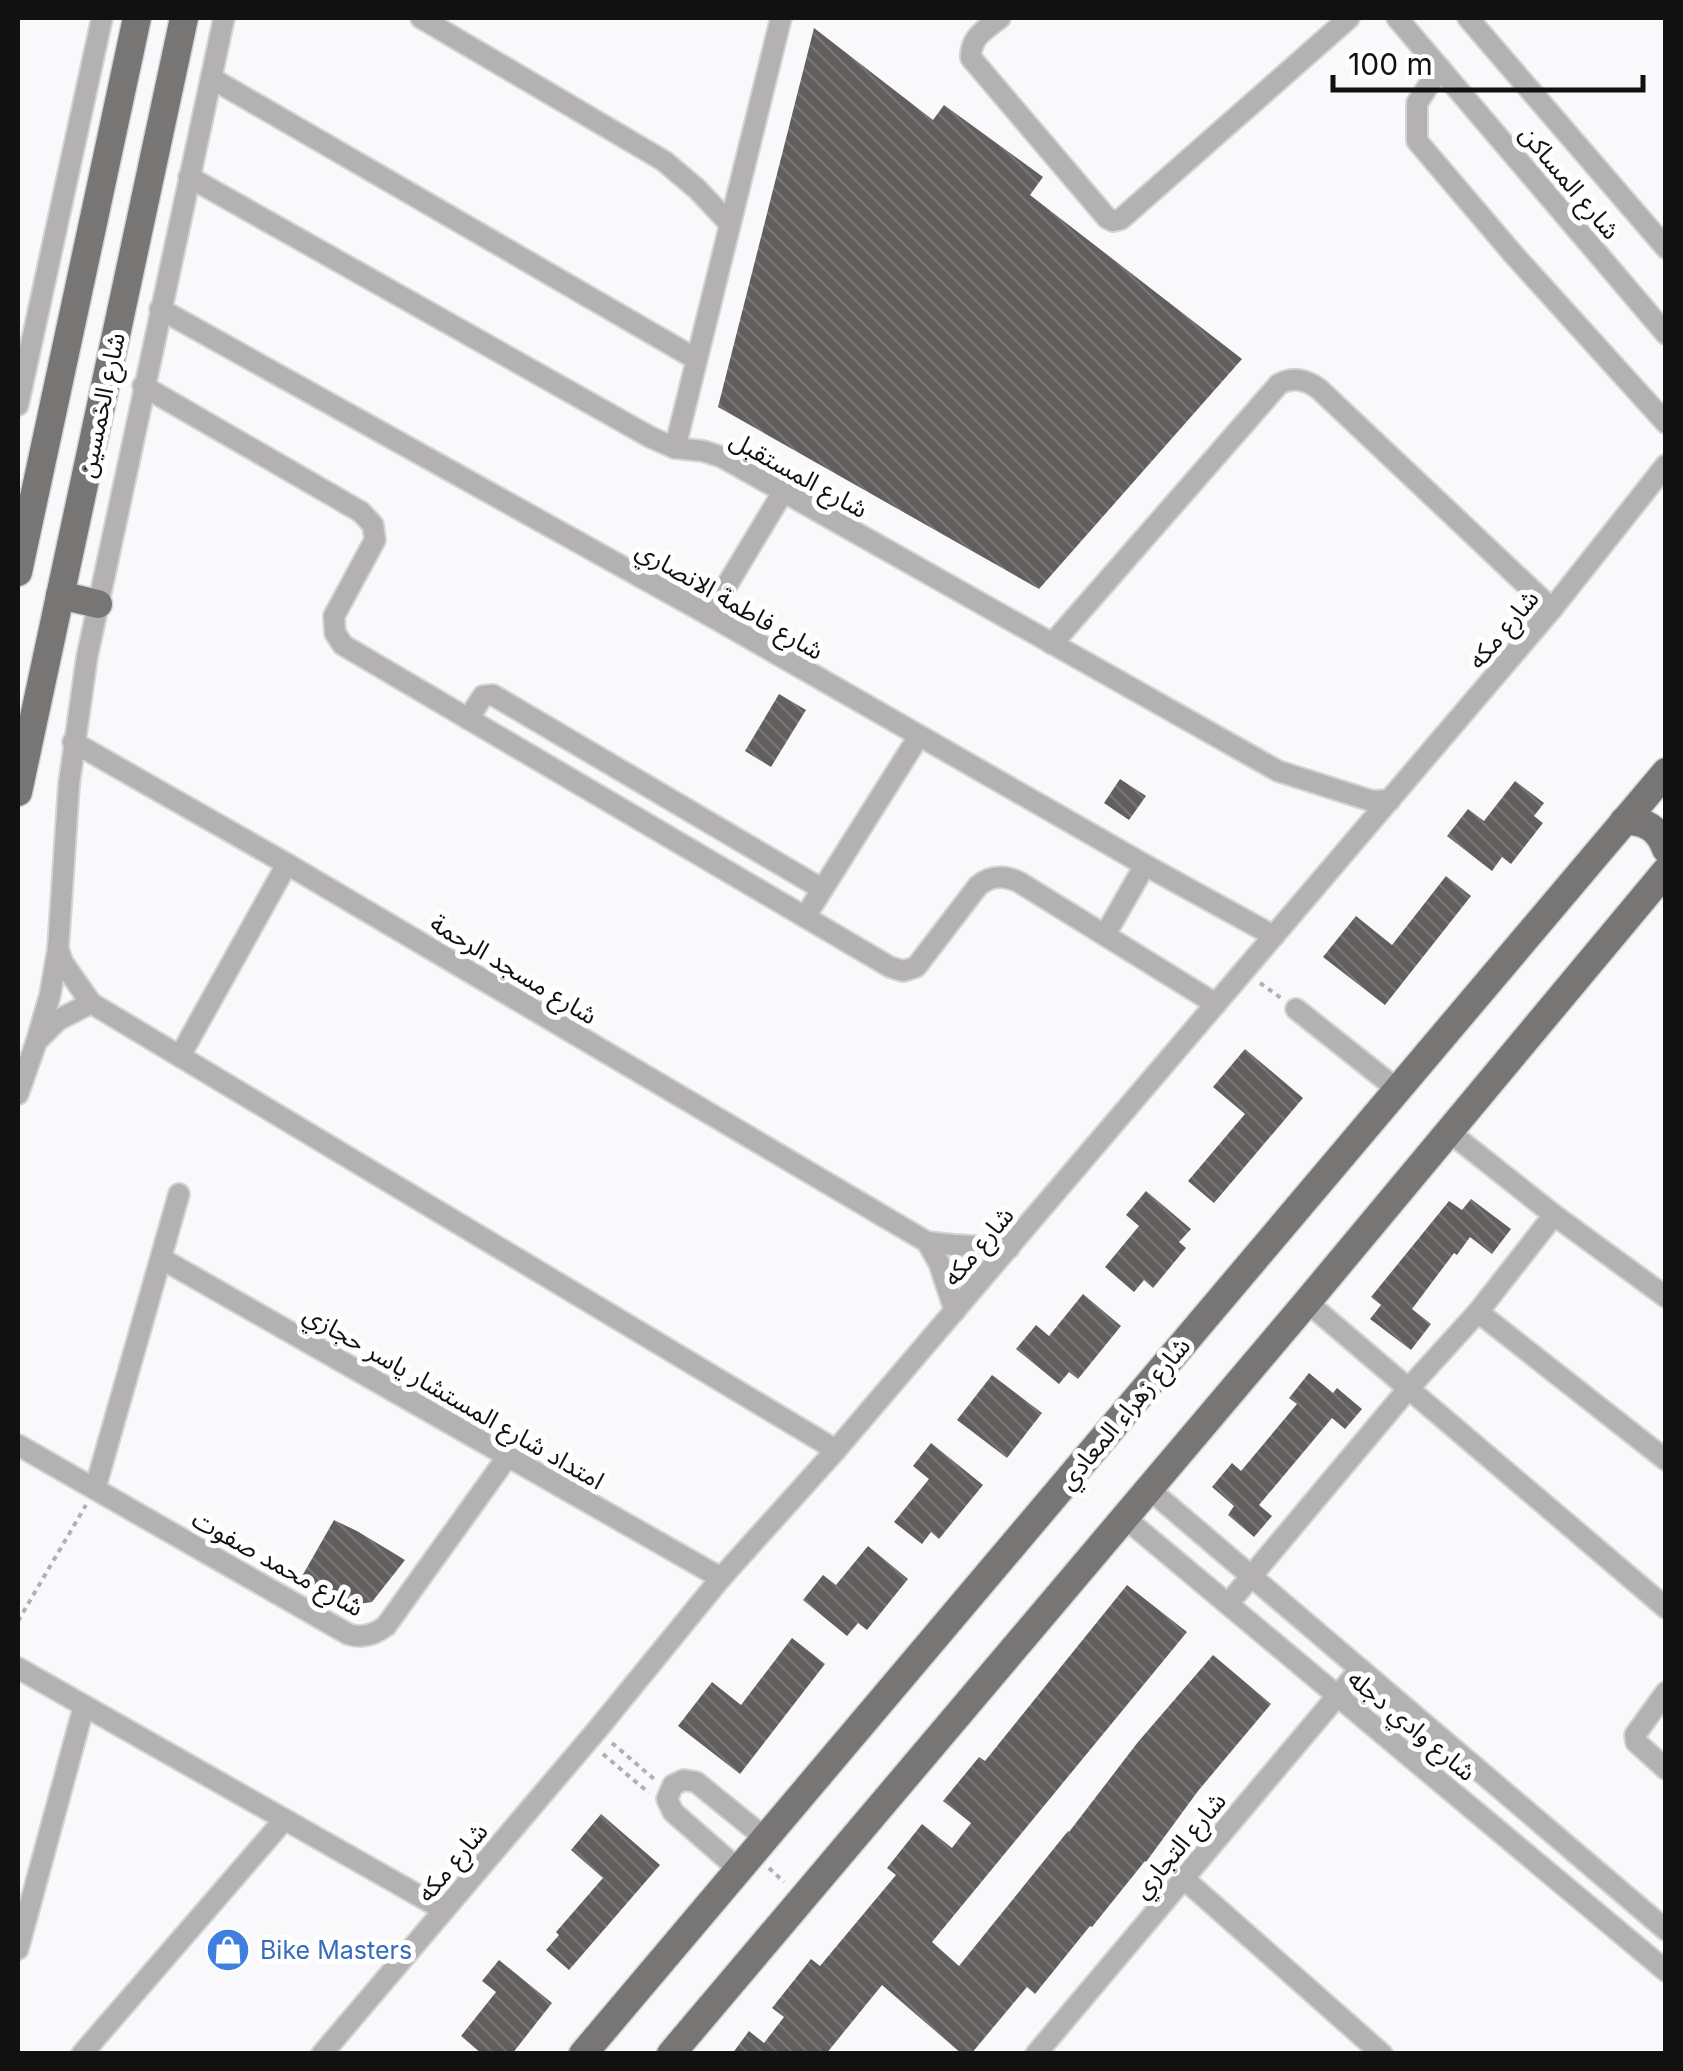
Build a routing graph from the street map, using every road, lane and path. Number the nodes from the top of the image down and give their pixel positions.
1 (102, 18) edge
2 (137, 18) edge
3 (184, 18) edge
4 (224, 18) edge
5 (421, 18) edge
6 (781, 18) edge
7 (1000, 18) edge
8 (1349, 18) edge
9 (1468, 18) edge
10 (1404, 20) edge
11 (1440, 68) junction
12 (210, 78) junction
13 (189, 177) junction
14 (730, 224) junction
15 (1666, 248) edge
16 (160, 309) junction
17 (1666, 334) edge
18 (696, 359) junction
19 (143, 386) junction
20 (18, 405) edge
21 (1666, 423) edge
22 (675, 448) junction
23 (1666, 465) edge
24 (783, 492) junction
25 (18, 572) edge
26 (60, 595) junction
27 (98, 604) junction
28 (1552, 610) junction
29 (709, 616) junction
30 (1052, 644) junction
31 (468, 719) junction
32 (919, 736) junction
33 (74, 742) junction
34 (1666, 772) edge
35 (18, 792) edge
36 (1390, 800) junction
37 (1624, 821) junction
38 (1666, 848) edge
39 (287, 864) junction
40 (1145, 865) junction
41 (1666, 871) edge
42 (822, 888) junction
43 (805, 918) junction
44 (1105, 935) junction
45 (1274, 936) junction
46 (58, 949) junction
47 (1244, 971) junction
48 (91, 1003) junction
49 (1216, 1004) junction
50 (1296, 1009) joint
51 (38, 1040) junction
52 (180, 1056) junction
53 (1398, 1090) junction
54 (18, 1094) edge
55 (1448, 1131) junction
56 (179, 1194) dead end
57 (1554, 1215) junction
58 (927, 1242) junction
59 (1009, 1248) junction
60 (162, 1259) junction
61 (1666, 1297) edge
62 (1307, 1302) junction
63 (956, 1310) junction
64 (1478, 1312) junction
65 (1408, 1388) junction
66 (18, 1445) edge
67 (836, 1450) junction
68 (508, 1456) junction
69 (1666, 1460) edge
70 (95, 1489) junction
71 (1149, 1489) junction
72 (1124, 1518) junction
73 (1251, 1576) junction
74 (722, 1578) junction
75 (1228, 1604) junction
76 (1666, 1608) edge
77 (18, 1622) edge
78 (18, 1668) edge
79 (1360, 1669) junction
80 (1666, 1692) edge
81 (1338, 1695) junction
82 (84, 1706) junction
83 (620, 1750) dead end
84 (611, 1761) dead end
85 (643, 1769) dead end
86 (1666, 1769) edge
87 (633, 1780) dead end
88 (284, 1820) junction
89 (752, 1853) junction
90 (1183, 1878) junction
91 (802, 1898) junction
92 (444, 1910) junction
93 (1666, 1930) edge
94 (18, 1949) edge
95 (1666, 1972) edge
96 (82, 2054) edge
97 (322, 2054) edge
98 (583, 2054) edge
99 (671, 2054) edge
100 (1036, 2054) edge
101 (1382, 2054) edge

1 - 20 street
2 - 25 main road, شارع الخمسين
3 - 26 main road, شارع الخمسين
4 - 12 street
5 - 14 street
6 - 14 street
7 - 8 street
9 - 15 street, شارع المساكن
10 - 11 street, شارع المساكن
11 - 17 street, شارع المساكن
11 - 21 street
12 - 13 street
12 - 18 street
13 - 16 street
13 - 22 street, شارع المستقبل
14 - 18 street
16 - 19 street
16 - 29 street, شارع فاطمة الانصاري
18 - 22 street
19 - 27 street
19 - 31 street
22 - 24 street, شارع المستقبل
23 - 28 street, شارع مكه
24 - 29 street
24 - 30 street, شارع المستقبل
26 - 27 main road
26 - 35 main road, شارع الخمسين
27 - 33 street
28 - 30 street
28 - 36 street, شارع مكه
29 - 32 street, شارع فاطمة الانصاري
30 - 36 street, شارع المستقبل
31 - 42 street
31 - 43 street
32 - 40 street, شارع فاطمة الانصاري
32 - 42 street
33 - 39 street, شارع مسجد الرحمة
33 - 46 street
34 - 37 main road, شارع زهراء المعادي
36 - 45 street, شارع مكه
37 - 38 main road
37 - 53 main road, شارع زهراء المعادي
39 - 52 street
39 - 58 street, شارع مسجد الرحمة
40 - 44 street
40 - 45 street, شارع فاطمة الانصاري
41 - 55 main road
42 - 43 street
43 - 44 street
44 - 49 street
45 - 47 street, شارع مكه
46 - 48 street
46 - 51 street
47 - 49 street, شارع مكه
47 - 50 path
48 - 51 street
48 - 52 street
49 - 59 street, شارع مكه
50 - 53 street
51 - 54 street
52 - 67 street
53 - 89 main road, شارع زهراء المعادي
55 - 57 street
55 - 62 main road
56 - 60 street
57 - 61 street
57 - 64 street
58 - 59 street, شارع مسجد الرحمة
58 - 63 street
59 - 63 street, شارع مكه
60 - 68 street, امتداد شارع المستشار ياسر حجازي
60 - 70 street
62 - 65 street
62 - 71 main road
63 - 67 street, شارع مكه
64 - 65 street
64 - 69 street
65 - 73 street
65 - 76 street
66 - 70 street, شارع محمد صفوت
67 - 74 street, شارع مكه
68 - 70 street, شارع محمد صفوت
68 - 74 street, امتداد شارع المستشار ياسر حجازي
70 - 77 path
71 - 72 main road
71 - 73 street, شارع وادي دجله
72 - 75 street, شارع وادي دجله
72 - 91 main road
73 - 75 street
73 - 79 street, شارع وادي دجله
74 - 92 street, شارع مكه
75 - 81 street, شارع وادي دجله
78 - 82 street
79 - 81 street, شارع التجاري
79 - 93 street, شارع وادي دجله
80 - 86 street
81 - 90 street, شارع التجاري
81 - 95 street, شارع وادي دجله
82 - 88 street
82 - 94 street
83 - 85 path
84 - 87 path
88 - 92 street
88 - 96 street
89 - 91 path
89 - 98 main road, شارع زهراء المعادي
90 - 100 street, شارع التجاري
90 - 101 street
91 - 99 main road
92 - 97 street, شارع مكه

